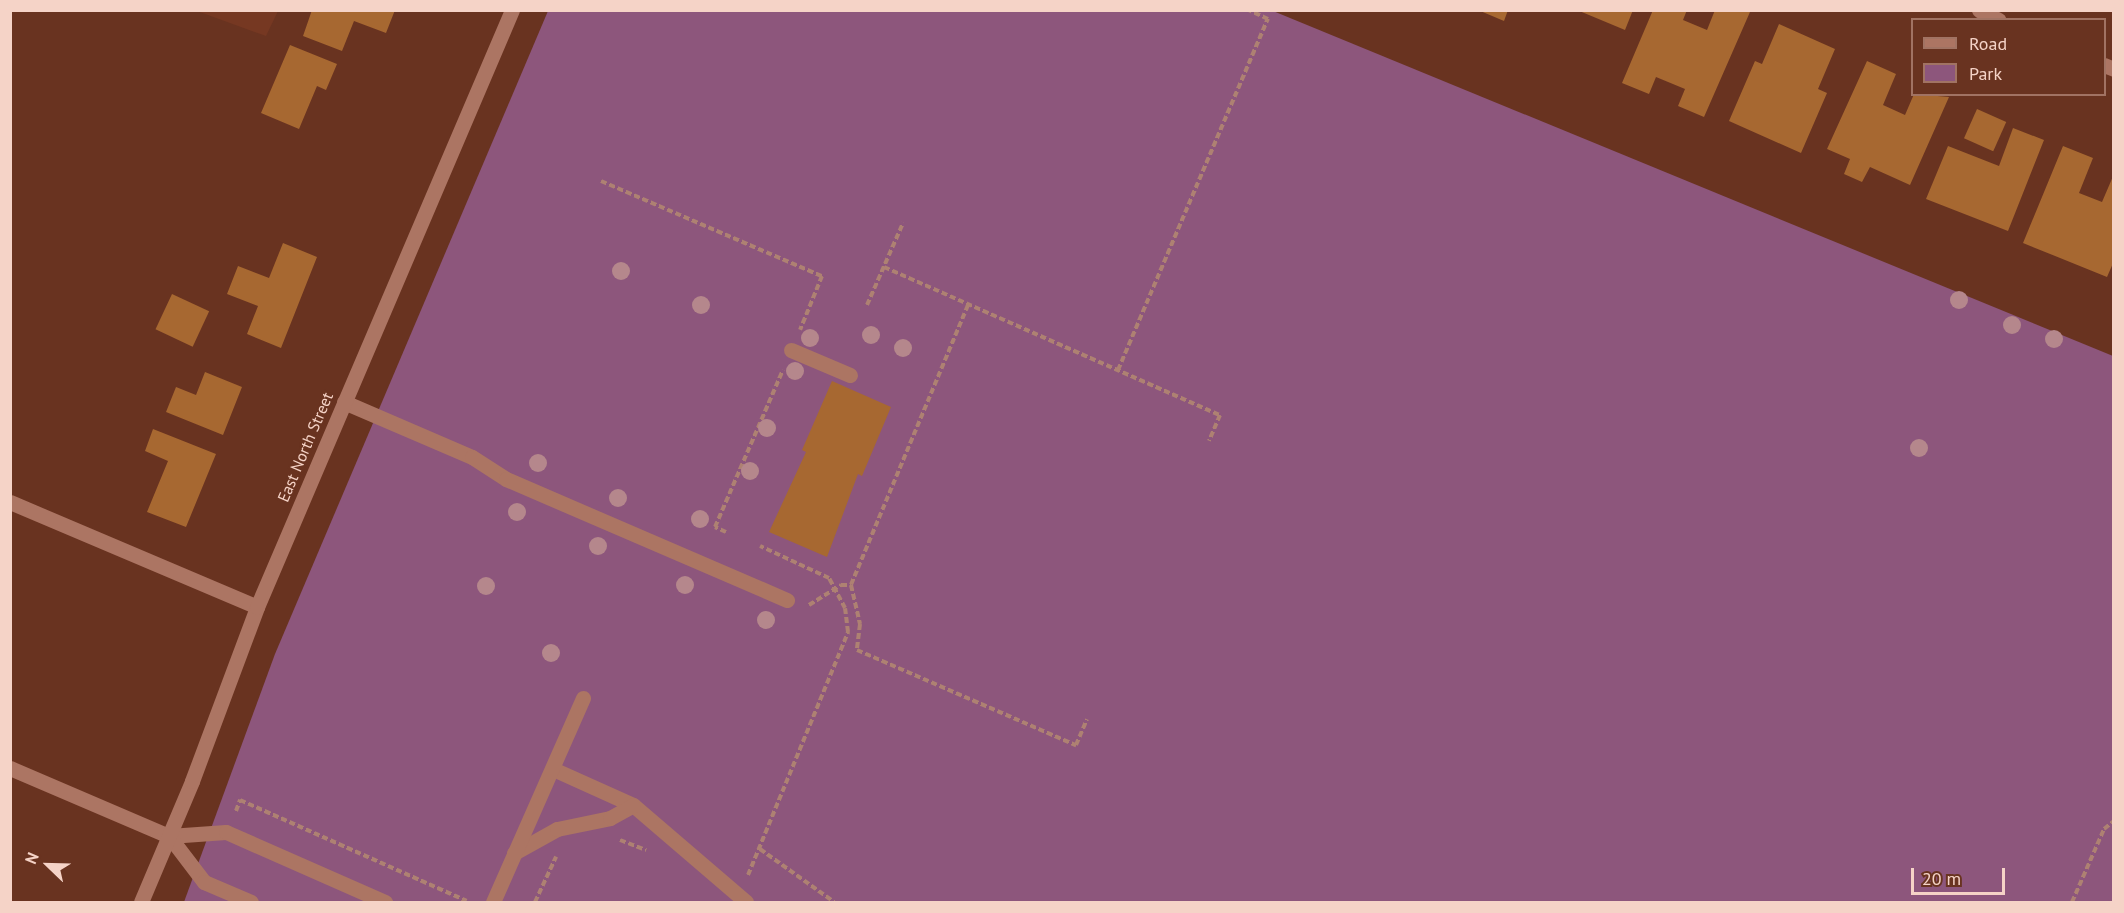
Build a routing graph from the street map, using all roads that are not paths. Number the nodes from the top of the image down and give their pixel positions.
1 (512, 10) edge
2 (1978, 10) edge
3 (1995, 18) edge
4 (791, 350) road end
5 (850, 375) dead end
6 (344, 402) junction
7 (10, 502) edge
8 (787, 600) dead end
9 (256, 607) junction
10 (583, 698) dead end
11 (10, 768) edge
12 (553, 769) junction
13 (633, 805) junction
14 (169, 836) junction
15 (514, 853) junction
16 (141, 903) edge
17 (251, 903) edge
18 (385, 903) edge
19 (493, 903) edge
20 (746, 903) edge

1 - 6 street, East North Street
2 - 3 street
4 - 5 street
6 - 8 street
6 - 9 street, East North Street
7 - 9 street
9 - 14 street, East North Street
10 - 12 street
11 - 14 street
12 - 13 street
12 - 15 street
13 - 15 street
13 - 20 street
14 - 16 street, East North Street
14 - 17 street
14 - 18 street
15 - 19 street

